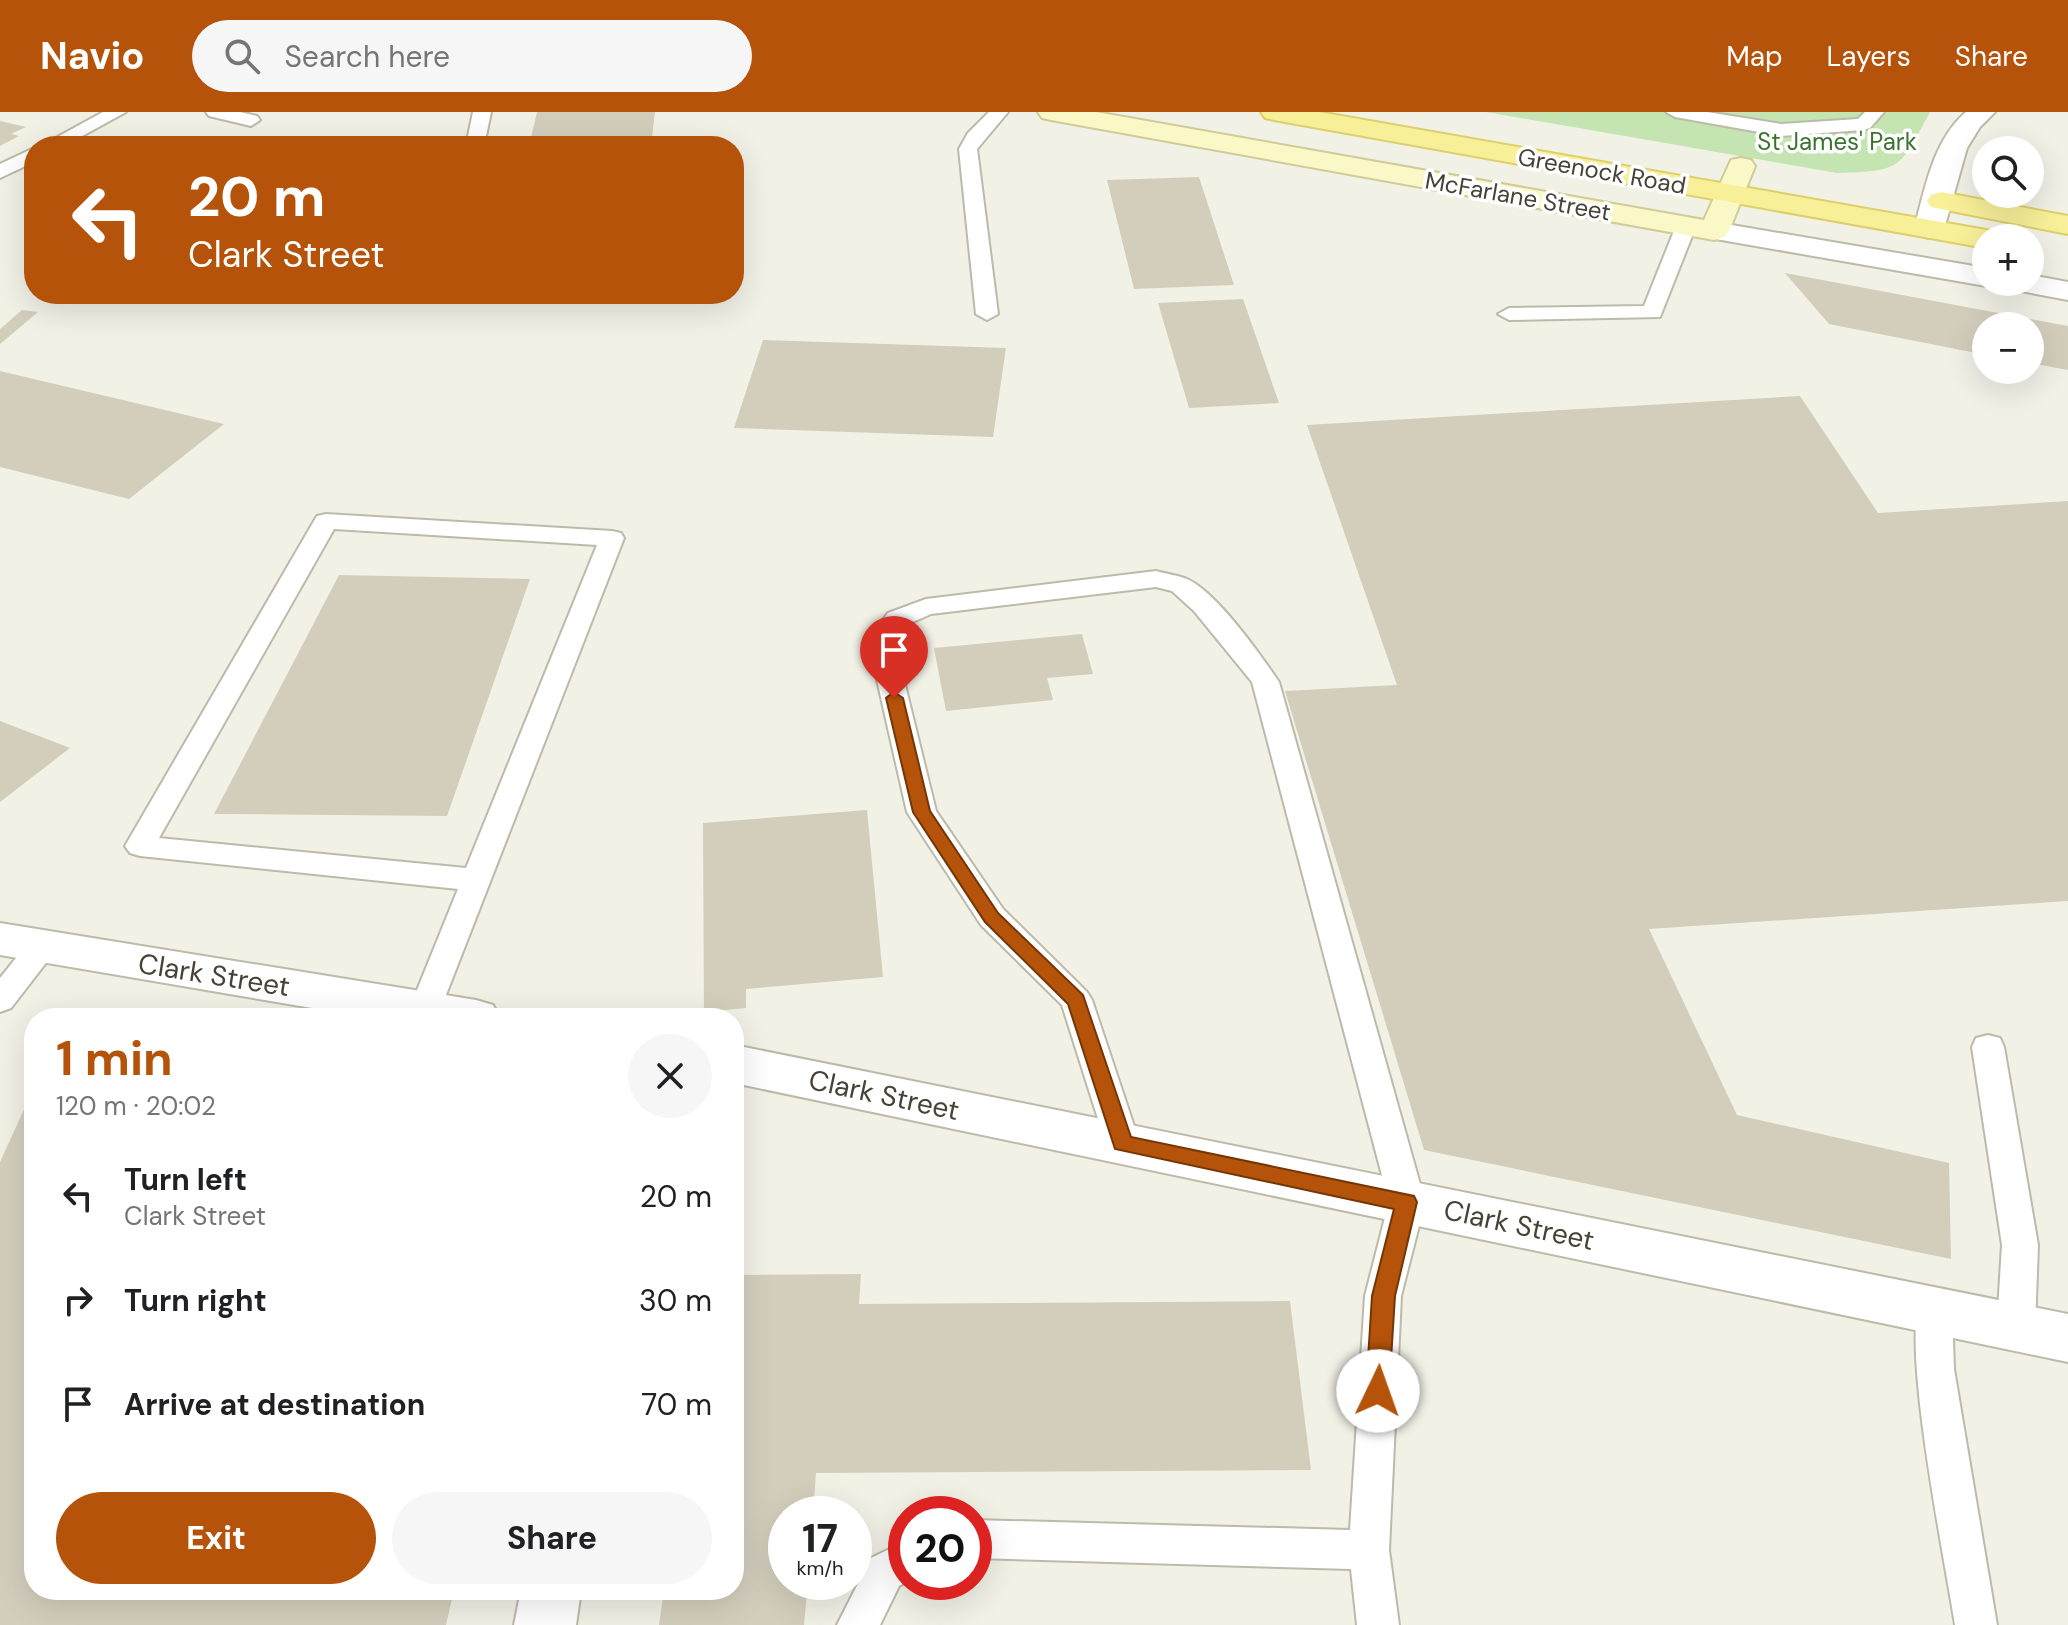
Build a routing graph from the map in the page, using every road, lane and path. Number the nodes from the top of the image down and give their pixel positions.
1 (117, 112) edge
2 (215, 112) edge
3 (482, 112) edge
4 (999, 112) edge
5 (1051, 112) edge
6 (1274, 112) edge
7 (1675, 112) edge
8 (1875, 112) edge
9 (1982, 112) edge
10 (251, 120) dead end
11 (70, 136) edge
12 (477, 136) edge
13 (24, 159) edge
14 (1710, 160) dead end
15 (1741, 166) junction
16 (1771, 171) dead end
17 (0, 172) edge
18 (1727, 194) junction
19 (1906, 195) dead end
20 (1936, 200) junction
21 (2068, 225) edge
22 (1700, 228) junction
23 (1929, 229) junction
24 (1972, 237) edge
25 (2044, 249) edge
26 (2068, 253) edge
27 (1972, 275) edge
28 (2044, 287) edge
29 (2068, 291) edge
30 (987, 314) dead end
31 (1509, 314) dead end
32 (476, 880) junction
33 (22, 943) edge
34 (0, 1000) edge
35 (413, 1008) edge
36 (426, 1008) edge
37 (1988, 1047) dead end
38 (744, 1066) edge
39 (1123, 1144) junction
40 (1407, 1202) junction
41 (1934, 1310) junction
42 (2016, 1327) junction
43 (2068, 1338) edge
44 (992, 1540) edge
45 (1369, 1550) junction
46 (888, 1570) edge
47 (549, 1600) edge
48 (545, 1625) edge
49 (858, 1625) edge
50 (1378, 1625) edge
51 (1976, 1625) edge

1 - 11 lane
2 - 10 lane
3 - 12 lane
4 - 30 lane
5 - 22 street, McFarlane Street
6 - 18 main road, Greenock Road
7 - 8 lane
9 - 20 street
13 - 17 lane
14 - 15 main road, Greenock Road
15 - 16 main road, Greenock Road
15 - 18 street
18 - 22 street
18 - 23 main road, Greenock Road
19 - 20 main road
20 - 21 main road
20 - 23 street
22 - 27 street, McFarlane Street
22 - 31 lane
23 - 24 main road, Greenock Road
25 - 26 main road
28 - 29 street
32 - 32 lane
32 - 36 lane
33 - 34 lane
33 - 35 street, Clark Street
37 - 42 lane
38 - 39 street, Clark Street
39 - 40 street, Clark Street
39 - 40 lane
40 - 41 street, Clark Street
40 - 45 lane
41 - 42 street, Clark Street
41 - 51 lane
42 - 43 street, Clark Street
44 - 45 lane
45 - 50 lane
46 - 49 lane
47 - 48 street

